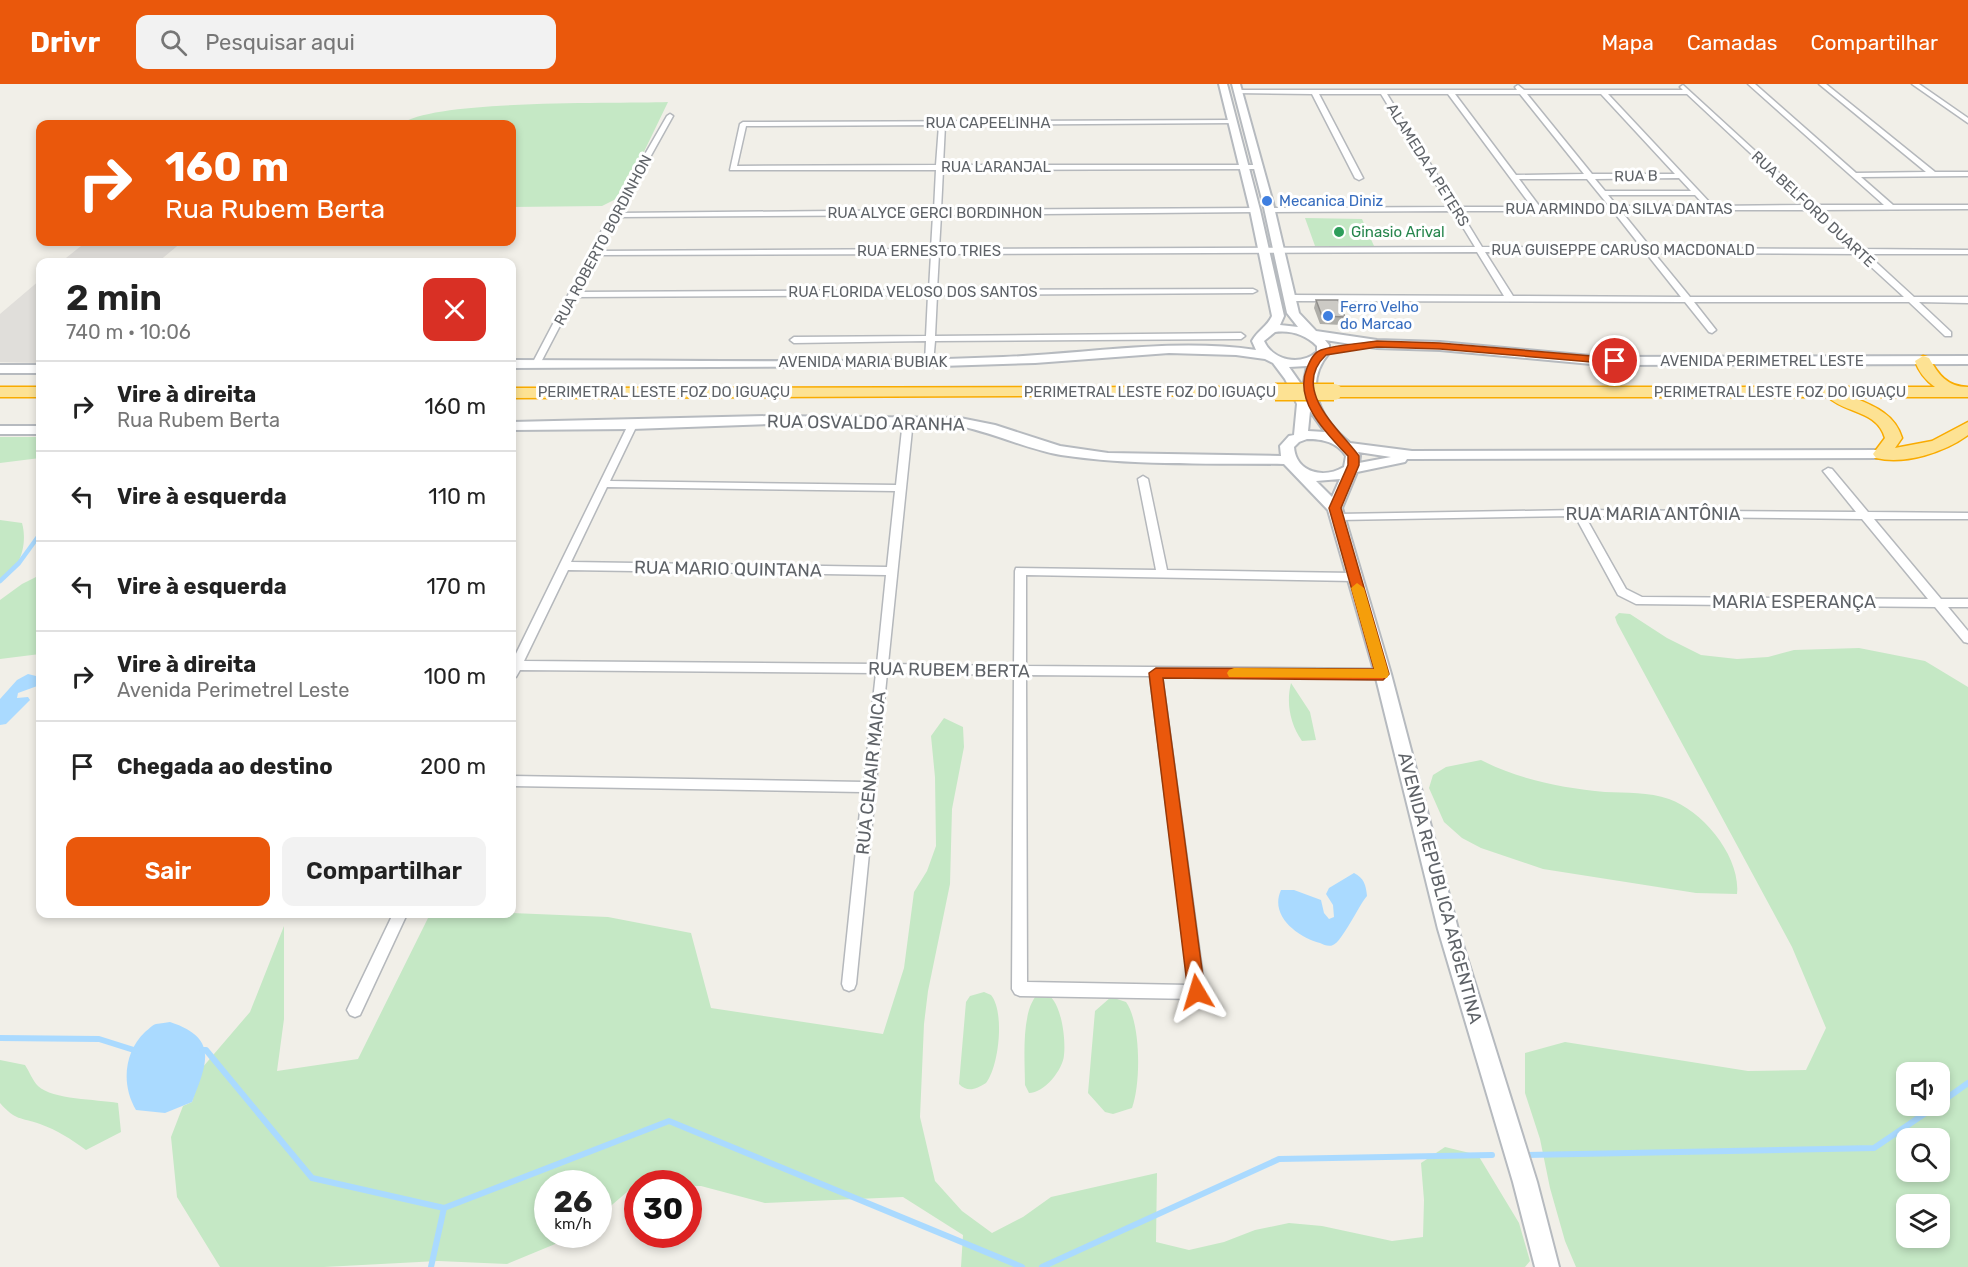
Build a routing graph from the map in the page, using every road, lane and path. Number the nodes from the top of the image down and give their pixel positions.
1 (1222, 84) edge
2 (1516, 84) edge
3 (1680, 84) edge
4 (1751, 84) edge
5 (1822, 84) edge
6 (1915, 84) edge
7 (1237, 88) edge
8 (1383, 92) junction
9 (1522, 92) junction
10 (1688, 92) junction
11 (1315, 93) junction
12 (1451, 93) junction
13 (1604, 93) junction
14 (670, 116) dead end
15 (1232, 122) junction
16 (1968, 122) edge
17 (942, 123) junction
18 (1259, 166) junction
19 (940, 167) junction
20 (1244, 167) junction
21 (733, 168) joint
22 (1933, 174) junction
23 (1968, 174) edge
24 (1853, 175) junction
25 (1682, 176) junction
26 (1514, 177) junction
27 (1590, 177) junction
28 (1359, 178) dead end
29 (1603, 193) junction
30 (1698, 193) junction
31 (1968, 207) edge
32 (1811, 208) junction
33 (1892, 208) junction
34 (1538, 209) junction
35 (1616, 209) junction
36 (1712, 209) junction
37 (1255, 210) junction
38 (1270, 210) junction
39 (1454, 210) junction
40 (938, 213) junction
41 (614, 215) junction
42 (1481, 249) junction
43 (1262, 250) junction
44 (1278, 250) junction
45 (1648, 250) junction
46 (936, 251) junction
47 (1858, 251) junction
48 (1968, 252) edge
49 (595, 253) junction
50 (934, 291) junction
51 (1253, 291) dead end
52 (573, 295) junction
53 (1290, 298) junction
54 (1687, 299) junction
55 (1511, 300) junction
56 (1911, 300) junction
57 (1968, 300) edge
58 (1712, 330) dead end
59 (1267, 332) junction
60 (1312, 334) junction
61 (1948, 334) dead end
62 (1241, 336) dead end
63 (931, 339) junction
64 (794, 340) dead end
65 (1377, 344) junction
66 (1213, 349) junction
67 (1319, 356) junction
68 (1272, 358) junction
69 (1968, 360) edge
70 (1923, 361) junction
71 (929, 363) junction
72 (516, 364) edge
73 (536, 364) junction
74 (0, 369) edge
75 (36, 369) edge
76 (0, 392) edge
77 (36, 392) edge
78 (1827, 392) junction
79 (1962, 392) edge
80 (516, 393) edge
81 (908, 420) junction
82 (516, 426) edge
83 (632, 426) junction
84 (1968, 428) edge
85 (0, 430) edge
86 (36, 430) edge
87 (1300, 437) junction
88 (1344, 445) junction
89 (1882, 454) junction
90 (1412, 455) junction
91 (1293, 464) junction
92 (1351, 469) junction
93 (1828, 471) dead end
94 (1143, 479) dead end
95 (604, 484) junction
96 (899, 488) junction
97 (1336, 512) junction
98 (1578, 513) junction
99 (1864, 515) junction
100 (1968, 516) edge
101 (565, 566) junction
102 (891, 571) junction
103 (1162, 572) junction
104 (1354, 578) junction
105 (1937, 603) junction
106 (1968, 603) edge
107 (1968, 639) edge
108 (516, 663) edge
109 (516, 669) edge
110 (882, 669) junction
111 (1020, 672) junction
112 (1156, 673) junction
113 (1383, 674) junction
114 (516, 781) edge
115 (869, 787) junction
116 (398, 918) edge
117 (849, 984) dead end
118 (355, 1010) dead end
119 (1547, 1267) edge

1 - 15 street
2 - 9 street
3 - 10 street, RUA BELFORD DUARTE
4 - 24 street
5 - 22 street
6 - 16 street
7 - 11 street
7 - 18 street
8 - 11 street
8 - 12 street
8 - 39 street, ALAMEDA A PETERS
9 - 12 street
9 - 13 street
9 - 27 street
10 - 13 street
10 - 32 street, RUA BELFORD DUARTE
11 - 28 street
12 - 26 street
13 - 25 street
14 - 41 street, RUA ROBERTO BORDINHON
15 - 17 street, RUA CAPEELINHA
15 - 20 street
17 - 19 street
17 - 21 street, RUA CAPEELINHA
18 - 20 street, RUA LARANJAL
18 - 38 street
19 - 20 street, RUA LARANJAL
19 - 21 street, RUA LARANJAL
19 - 40 street
20 - 37 street
22 - 23 street
22 - 24 street
24 - 33 street
25 - 27 street, RUA B
25 - 30 street
26 - 27 street, RUA B
26 - 34 street
27 - 29 street
29 - 30 street, RUA ARMINDO DA SILVA DANTAS
29 - 35 street
30 - 36 street
31 - 33 street, RUA ARMINDO DA SILVA DANTAS
32 - 33 street, RUA ARMINDO DA SILVA DANTAS
32 - 36 street, RUA ARMINDO DA SILVA DANTAS
32 - 47 street, RUA BELFORD DUARTE
34 - 35 street, RUA ARMINDO DA SILVA DANTAS
34 - 39 street, RUA ARMINDO DA SILVA DANTAS
35 - 36 street, RUA ARMINDO DA SILVA DANTAS
35 - 45 street
37 - 40 street, RUA ALYCE GERCI BORDINHON
37 - 43 street
38 - 39 street, RUA ARMINDO DA SILVA DANTAS
38 - 44 street
39 - 42 street, ALAMEDA A PETERS
40 - 41 street, RUA ALYCE GERCI BORDINHON
40 - 46 street
41 - 49 street, RUA ROBERTO BORDINHON
42 - 44 street, RUA GUISEPPE CARUSO MACDONALD
42 - 45 street, RUA GUISEPPE CARUSO MACDONALD
42 - 55 street, ALAMEDA A PETERS
43 - 44 street, RUA GUISEPPE CARUSO MACDONALD
43 - 46 street, RUA ERNESTO TRIES
43 - 59 street
44 - 53 street
45 - 47 street, RUA GUISEPPE CARUSO MACDONALD
45 - 54 street
46 - 49 street, RUA ERNESTO TRIES
46 - 50 street
47 - 48 street, RUA GUISEPPE CARUSO MACDONALD
47 - 56 street, RUA BELFORD DUARTE
49 - 52 street, RUA ROBERTO BORDINHON
50 - 51 street, RUA FLORIDA VELOSO DOS SANTOS
50 - 52 street, RUA FLORIDA VELOSO DOS SANTOS
50 - 63 street
52 - 73 street, RUA ROBERTO BORDINHON
53 - 55 street
53 - 60 street
54 - 55 street
54 - 56 street
54 - 58 street
56 - 57 street
56 - 61 street, RUA BELFORD DUARTE
59 - 60 street, AVENIDA PERIMETREL LESTE
59 - 66 street, AVENIDA MARIA BUBIAK
59 - 68 street
60 - 65 street, AVENIDA PERIMETREL LESTE
60 - 67 street
62 - 63 street
63 - 64 street
63 - 71 street
65 - 67 street, AVENIDA PERIMETREL LESTE
65 - 70 street, AVENIDA PERIMETREL LESTE
66 - 68 street, AVENIDA MARIA BUBIAK
66 - 71 street, AVENIDA MARIA BUBIAK
67 - 68 street, AVENIDA MARIA BUBIAK
67 - 88 street
68 - 87 street
69 - 70 street, AVENIDA PERIMETREL LESTE
70 - 79 highway
71 - 73 street, AVENIDA MARIA BUBIAK
72 - 73 street, AVENIDA MARIA BUBIAK
74 - 75 street
76 - 77 highway
78 - 79 highway, PERIMETRAL LESTE FOZ DO IGUAÇU
78 - 80 highway, PERIMETRAL LESTE FOZ DO IGUAÇU, bridge
78 - 89 highway
81 - 83 street, RUA OSVALDO ARANHA
81 - 91 street, RUA OSVALDO ARANHA
81 - 96 street, RUA CENAIR MAICA
82 - 83 street, RUA OSVALDO ARANHA
83 - 95 street
84 - 89 highway
85 - 86 street
87 - 88 street
87 - 91 street
88 - 90 street
88 - 92 street
89 - 90 street
90 - 92 street
91 - 92 street
91 - 97 street, AVENIDA REPUBLICA ARGENTINA
92 - 97 street
93 - 99 street
94 - 103 street
95 - 96 street
95 - 101 street
96 - 102 street, RUA CENAIR MAICA
97 - 98 street, RUA MARIA ANTÔNIA
97 - 104 street, AVENIDA REPUBLICA ARGENTINA
98 - 99 street, RUA MARIA ANTÔNIA
98 - 105 street, MARIA ESPERANÇA
99 - 100 street, RUA MARIA ANTÔNIA
99 - 105 street
101 - 102 street, RUA MARIO QUINTANA
101 - 108 street
102 - 110 street, RUA CENAIR MAICA
103 - 104 street
103 - 111 street
104 - 113 street, AVENIDA REPUBLICA ARGENTINA
105 - 106 street, MARIA ESPERANÇA
105 - 107 street
109 - 110 street, RUA RUBEM BERTA
110 - 111 street, RUA RUBEM BERTA
110 - 115 street, RUA CENAIR MAICA
111 - 112 street, RUA RUBEM BERTA
111 - 112 street
112 - 113 street, RUA RUBEM BERTA
113 - 119 street, AVENIDA REPUBLICA ARGENTINA
114 - 115 street
115 - 117 street, RUA CENAIR MAICA
116 - 118 street

